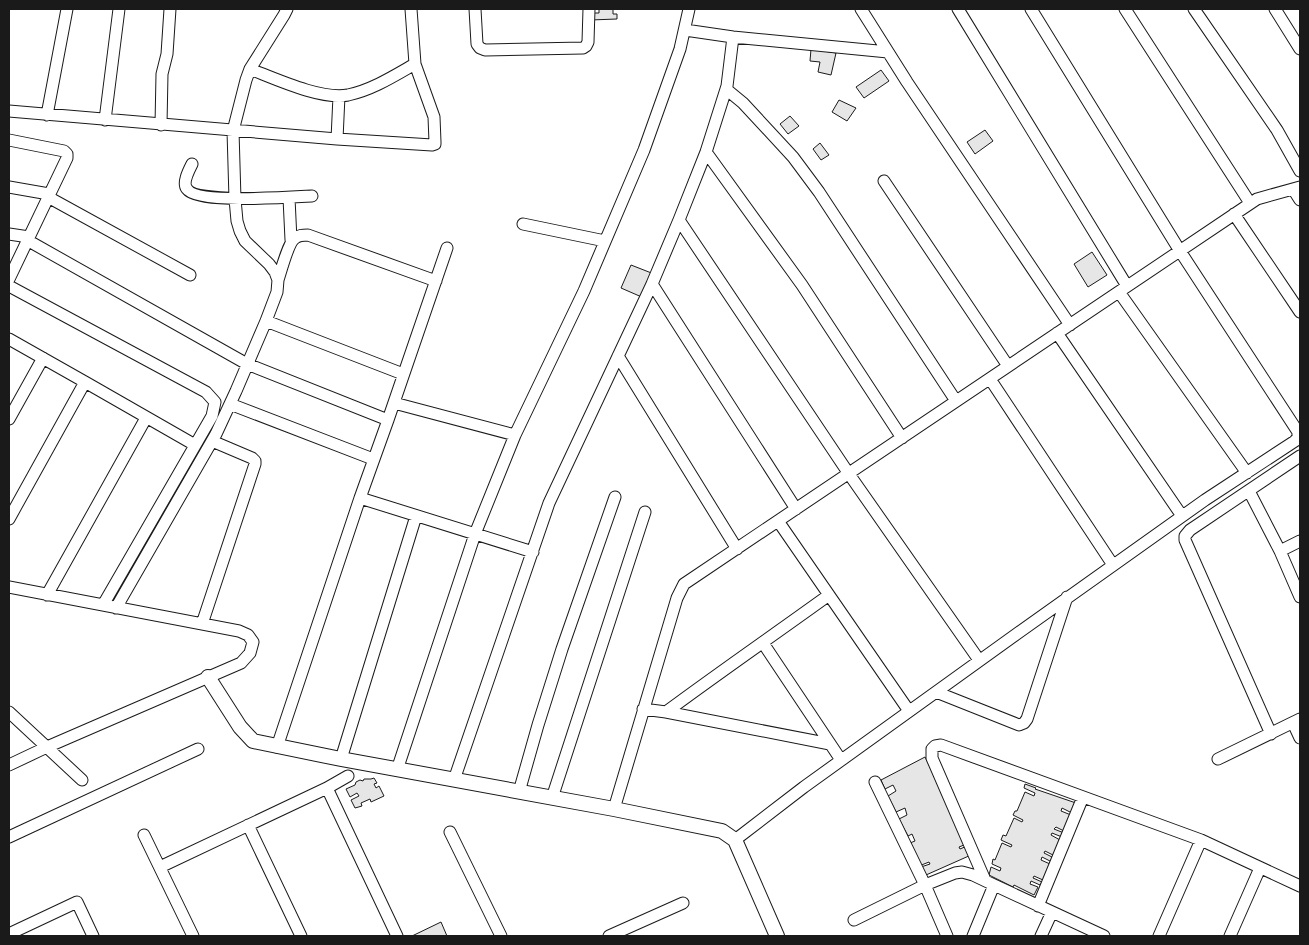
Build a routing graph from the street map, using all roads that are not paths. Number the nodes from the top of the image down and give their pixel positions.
1 (67, 9) edge
2 (119, 9) edge
3 (170, 9) edge
4 (286, 9) edge
5 (411, 9) edge
6 (475, 9) edge
7 (589, 9) edge
8 (689, 9) edge
9 (861, 9) edge
10 (958, 9) edge
11 (1030, 9) edge
12 (1125, 9) edge
13 (1194, 9) edge
14 (1275, 9) edge
15 (685, 30) junction
16 (733, 37) junction
17 (1299, 43) edge
18 (888, 52) junction
19 (415, 64) junction
20 (250, 69) junction
21 (726, 90) junction
22 (339, 96) junction
23 (9, 111) edge
24 (47, 115) junction
25 (105, 120) junction
26 (161, 124) junction
27 (233, 131) junction
28 (337, 139) junction
29 (9, 140) edge
30 (706, 152) junction
31 (192, 164) dead end
32 (1300, 170) edge
33 (884, 181) dead end
34 (9, 187) edge
35 (1297, 188) edge
36 (49, 195) junction
37 (312, 196) dead end
38 (235, 198) junction
39 (289, 198) junction
40 (1300, 200) edge
41 (1250, 203) junction
42 (1234, 214) junction
43 (679, 220) junction
44 (523, 224) dead end
45 (9, 234) edge
46 (28, 238) junction
47 (292, 240) junction
48 (605, 241) junction
49 (447, 248) dead end
50 (1180, 251) junction
51 (190, 276) dead end
52 (9, 279) edge
53 (278, 280) junction
54 (436, 281) junction
55 (652, 284) junction
56 (9, 286) edge
57 (1123, 289) junction
58 (1300, 312) edge
59 (266, 321) junction
60 (1070, 325) junction
61 (1057, 333) junction
62 (9, 339) edge
63 (618, 356) junction
64 (43, 358) junction
65 (247, 364) junction
66 (1008, 366) junction
67 (403, 374) junction
68 (990, 379) junction
69 (85, 382) junction
70 (956, 401) junction
71 (394, 403) junction
72 (230, 404) junction
73 (146, 418) junction
74 (9, 419) edge
75 (388, 420) junction
76 (514, 435) junction
77 (902, 438) junction
78 (212, 441) junction
79 (195, 445) junction
80 (1300, 456) edge
81 (373, 460) junction
82 (1247, 473) junction
83 (849, 474) junction
84 (1249, 491) junction
85 (614, 497) dead end
86 (360, 498) junction
87 (796, 509) junction
88 (645, 512) dead end
89 (416, 516) junction
90 (1182, 516) junction
91 (9, 519) edge
92 (778, 521) junction
93 (474, 534) junction
94 (1300, 541) edge
95 (737, 549) junction
96 (1280, 551) junction
97 (533, 552) junction
98 (1113, 565) junction
99 (9, 588) edge
100 (46, 595) junction
101 (829, 595) junction
102 (1067, 597) junction
103 (1300, 597) edge
104 (103, 605) junction
105 (116, 608) junction
106 (202, 624) junction
107 (763, 643) junction
108 (979, 660) junction
109 (208, 677) junction
110 (936, 692) junction
111 (643, 709) junction
112 (909, 711) junction
113 (9, 712) edge
114 (666, 712) junction
115 (1297, 721) edge
116 (1271, 734) junction
117 (1300, 738) edge
118 (830, 744) junction
119 (278, 747) junction
120 (47, 748) junction
121 (198, 749) dead end
122 (341, 759) junction
123 (1218, 759) dead end
124 (841, 760) junction
125 (9, 765) edge
126 (397, 770) junction
127 (348, 776) dead end
128 (82, 780) dead end
129 (454, 780) junction
130 (875, 782) dead end
131 (327, 788) junction
132 (519, 792) junction
133 (1083, 797) junction
134 (552, 798) junction
135 (614, 809) junction
136 (248, 825) junction
137 (450, 832) dead end
138 (144, 834) dead end
139 (9, 836) edge
140 (735, 840) junction
141 (1201, 840) junction
142 (160, 867) junction
143 (1260, 868) junction
144 (990, 883) junction
145 (925, 885) junction
146 (1300, 886) edge
147 (682, 902) dead end
148 (1038, 906) junction
149 (1052, 912) junction
150 (854, 920) dead end
151 (9, 934) edge
152 (92, 936) edge
153 (193, 936) edge
154 (301, 936) edge
155 (397, 936) edge
156 (501, 936) edge
157 (609, 936) edge
158 (777, 936) edge
159 (947, 936) edge
160 (972, 936) edge
161 (1042, 936) edge
162 (1104, 936) edge
163 (1159, 936) edge
164 (1230, 936) edge

1 - 24 street
2 - 25 street
3 - 26 street
4 - 20 street
5 - 19 street
6 - 7 street
8 - 15 street
9 - 18 street
10 - 57 street
11 - 50 street
12 - 41 street
13 - 32 street
14 - 17 street
15 - 16 street
15 - 48 street
16 - 18 street
16 - 21 street
18 - 60 street
19 - 22 street
19 - 28 street
20 - 22 street
20 - 27 street
21 - 30 street
21 - 70 street
22 - 28 street
23 - 24 street
24 - 25 street
25 - 26 street
26 - 27 street
27 - 28 street
27 - 38 street
29 - 36 street
30 - 43 street
30 - 77 street
31 - 38 street
33 - 66 street
34 - 36 street
35 - 40 street
35 - 41 street
36 - 46 street
36 - 51 street
37 - 39 street
38 - 39 street
38 - 53 street
39 - 47 street
41 - 42 street
42 - 50 street
42 - 58 street
43 - 55 street
43 - 83 street
44 - 48 street
45 - 46 street
46 - 52 street
46 - 65 street
47 - 53 street
47 - 54 street
48 - 76 street
49 - 54 street
50 - 57 street
50 - 82 street
53 - 59 street
54 - 67 street
55 - 63 street
55 - 87 street
56 - 79 street
57 - 60 street
57 - 82 street
59 - 65 street
59 - 67 street
60 - 61 street
61 - 66 street
61 - 90 street
62 - 64 street
63 - 95 street
63 - 97 street
64 - 69 street
64 - 74 street
65 - 72 street
65 - 75 street
66 - 68 street
67 - 71 street
68 - 70 street
68 - 98 street
69 - 73 street
69 - 91 street
70 - 77 street
71 - 75 street
71 - 76 street
72 - 78 street
72 - 81 street
73 - 79 street
73 - 100 street
75 - 81 street
76 - 93 street
77 - 83 street
78 - 105 street
78 - 106 street
79 - 104 street
80 - 84 street
81 - 86 street
82 - 90 street
83 - 87 street
83 - 108 street
84 - 96 street
84 - 116 street
85 - 132 street
86 - 89 street
86 - 119 street
87 - 92 street
88 - 134 street
89 - 93 street
89 - 122 street
90 - 98 street
92 - 95 street
92 - 101 street
93 - 97 street
93 - 126 street
94 - 96 street
95 - 111 street
96 - 103 street
97 - 129 street
98 - 102 street
99 - 100 street
100 - 104 street
101 - 107 street
101 - 112 street
102 - 108 street
102 - 110 street
104 - 105 street
105 - 106 street
106 - 109 street
107 - 114 street
107 - 118 street
108 - 110 street
109 - 119 street
109 - 120 street
110 - 112 street
111 - 114 street
111 - 135 street
112 - 124 street
113 - 120 street
114 - 118 street
115 - 116 street
115 - 117 street
116 - 123 street
118 - 124 street
119 - 122 street
120 - 125 street
120 - 128 street
121 - 139 street
122 - 126 street
124 - 140 street
126 - 129 street
127 - 131 street
129 - 132 street
130 - 145 street
131 - 136 street
131 - 155 street
132 - 134 street
133 - 141 street
133 - 144 street
133 - 148 street
134 - 135 street
135 - 140 street
136 - 142 street
136 - 154 street
137 - 156 street
138 - 142 street
140 - 158 street
141 - 143 street
141 - 163 street
142 - 153 street
143 - 146 street
143 - 164 street
144 - 145 street
144 - 148 street
144 - 160 street
145 - 150 street
145 - 159 street
147 - 157 street
148 - 149 street
149 - 161 street
149 - 162 street
151 - 152 street

